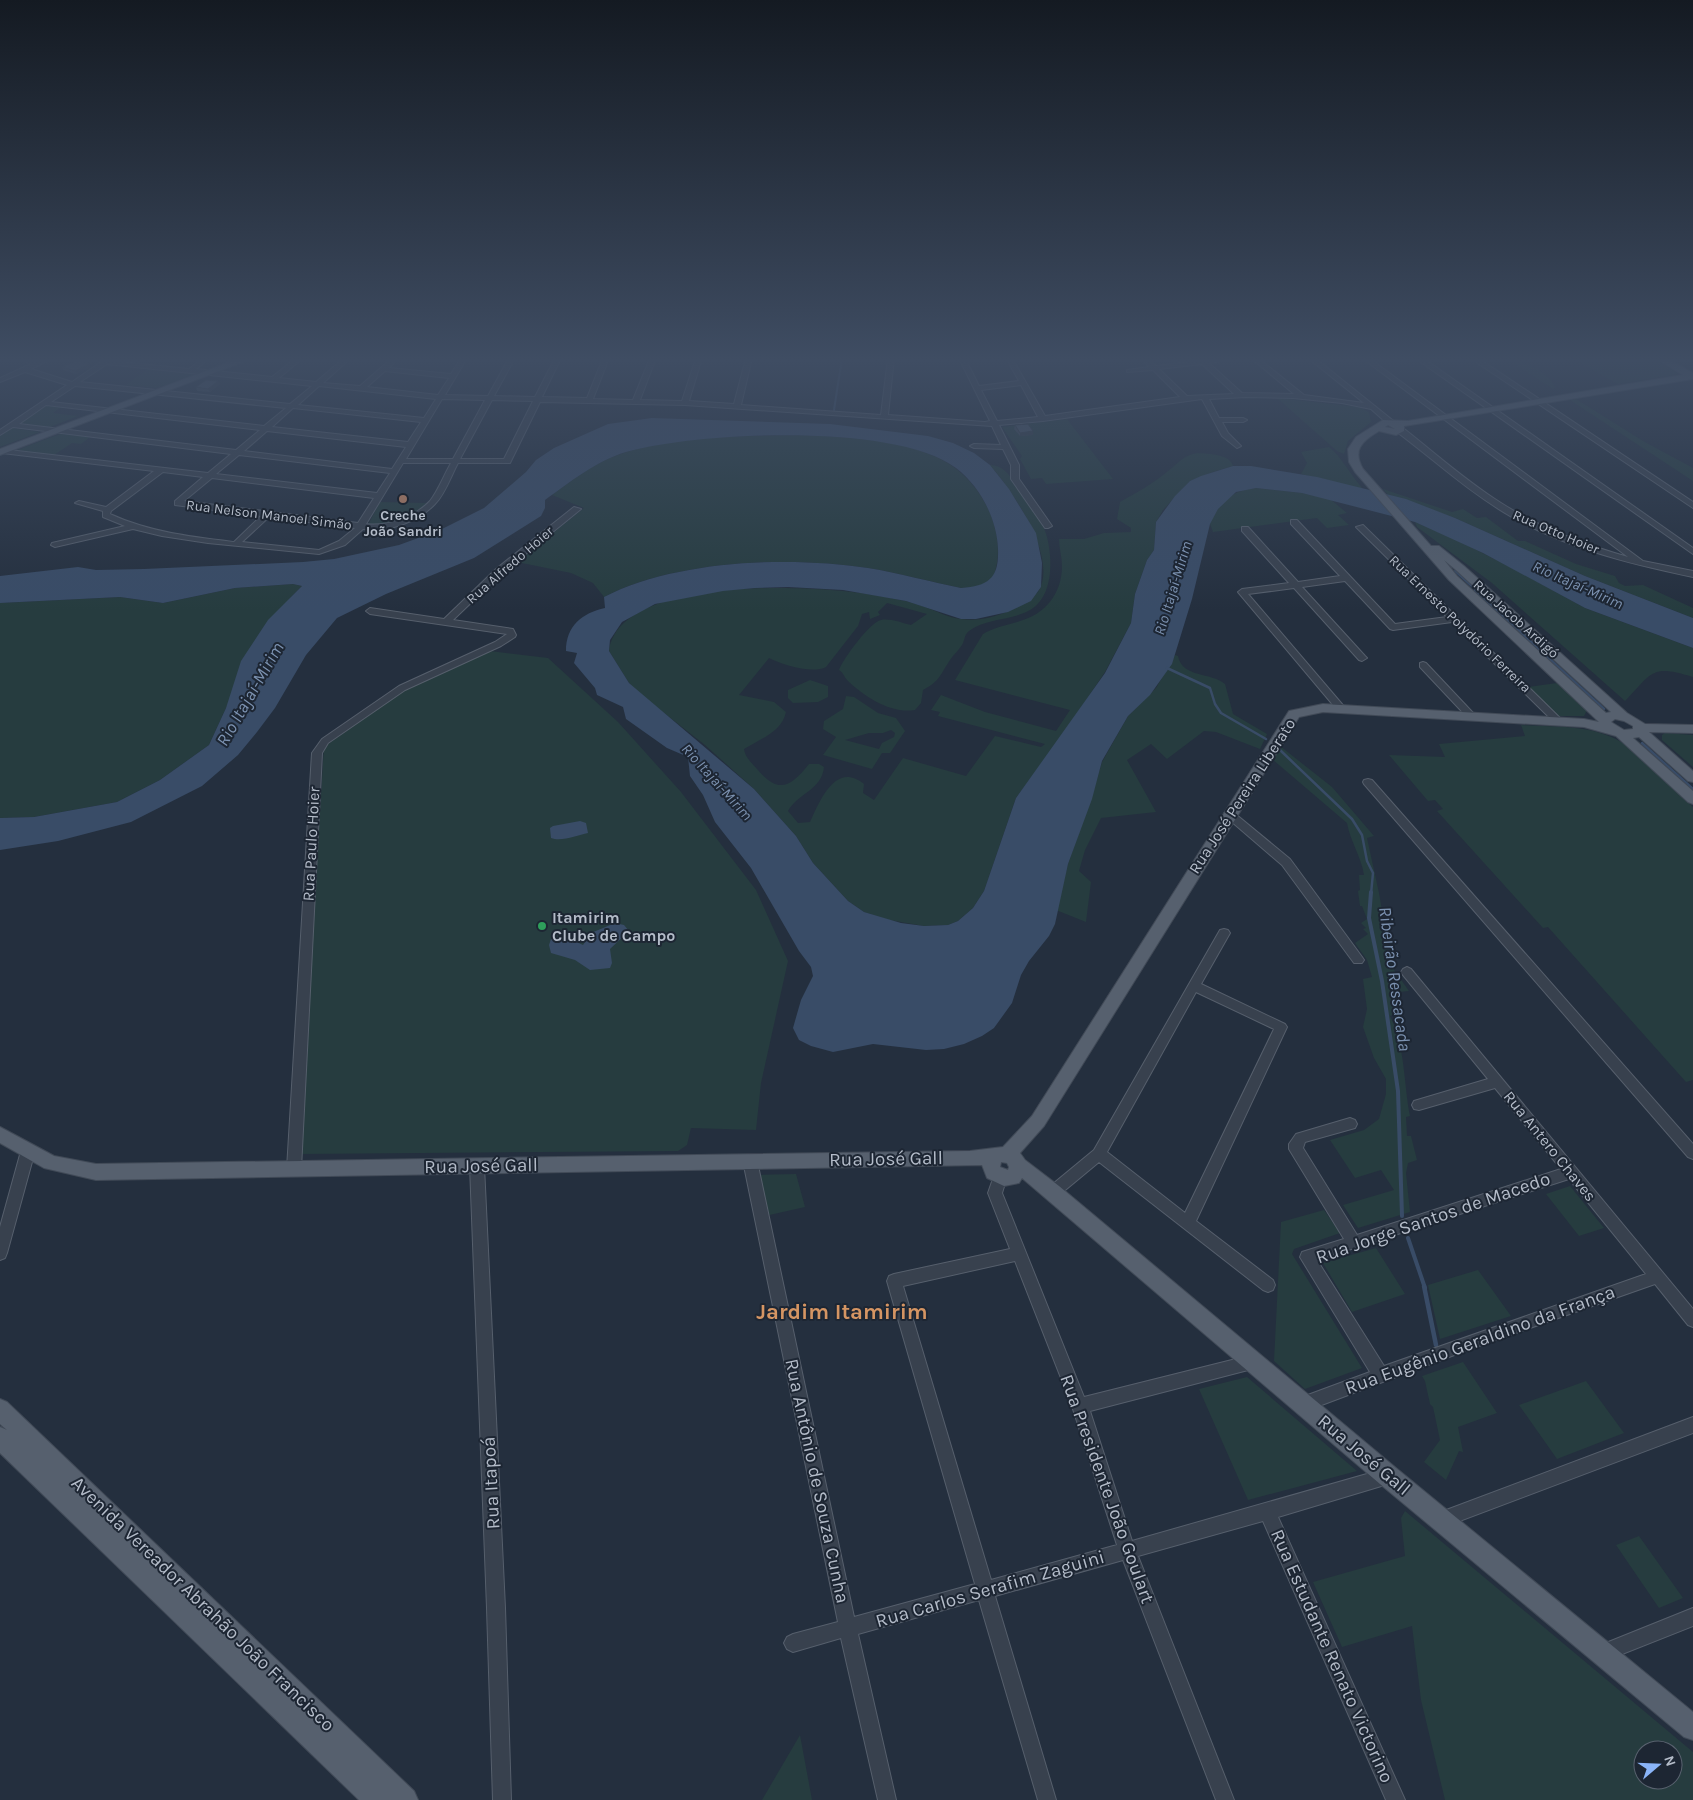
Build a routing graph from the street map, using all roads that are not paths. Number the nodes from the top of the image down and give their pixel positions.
1 (26, 442) edge
2 (152, 442) edge
3 (250, 442) edge
4 (385, 442) edge
5 (413, 442) edge
6 (466, 442) edge
7 (516, 442) edge
8 (1004, 442) edge
9 (1233, 442) edge
10 (1356, 442) edge
11 (1416, 442) edge
12 (1478, 442) edge
13 (1537, 442) edge
14 (1598, 442) edge
15 (411, 445) junction
16 (974, 446) dead end
17 (1237, 446) dead end
18 (1007, 447) junction
19 (1, 451) edge
20 (238, 452) junction
21 (401, 461) junction
22 (455, 462) junction
23 (161, 470) junction
24 (394, 471) junction
25 (210, 476) junction
26 (379, 496) junction
27 (79, 503) dead end
28 (1693, 506) edge
29 (577, 509) dead end
30 (107, 510) junction
31 (267, 514) junction
32 (1294, 522) dead end
33 (1405, 524) junction
34 (134, 526) junction
35 (360, 526) junction
36 (1048, 526) dead end
37 (1360, 527) dead end
38 (1245, 530) dead end
39 (236, 544) junction
40 (55, 545) dead end
41 (1693, 552) edge
42 (1640, 562) junction
43 (1693, 574) edge
44 (1346, 578) junction
45 (1295, 585) junction
46 (370, 611) dead end
47 (1454, 618) junction
48 (446, 623) junction
49 (1362, 658) dead end
50 (1423, 665) dead end
51 (1342, 710) junction
52 (1622, 715) junction
53 (1472, 717) junction
54 (1559, 722) junction
55 (1607, 725) junction
56 (1639, 727) junction
57 (1693, 729) edge
58 (1693, 778) edge
59 (1368, 782) dead end
60 (1693, 799) edge
61 (1229, 814) junction
62 (1224, 933) dead end
63 (1358, 960) dead end
64 (1407, 972) dead end
65 (1194, 986) junction
66 (1497, 1082) junction
67 (1419, 1105) dead end
68 (1350, 1124) dead end
69 (0, 1134) edge
70 (28, 1152) junction
71 (1693, 1153) edge
72 (1099, 1154) junction
73 (750, 1161) junction
74 (477, 1166) junction
75 (1006, 1166) junction
76 (294, 1169) junction
77 (1571, 1172) junction
78 (1045, 1186) junction
79 (1188, 1222) junction
80 (1354, 1243) junction
81 (0, 1253) edge
82 (1018, 1254) junction
83 (1657, 1277) junction
84 (1268, 1285) dead end
85 (1693, 1320) edge
86 (1252, 1362) junction
87 (1380, 1375) junction
88 (1303, 1404) junction
89 (1080, 1406) junction
90 (0, 1409) edge
91 (1693, 1425) edge
92 (0, 1438) edge
93 (1388, 1476) junction
94 (1267, 1512) junction
95 (1441, 1520) junction
96 (1127, 1550) junction
97 (984, 1590) junction
98 (1693, 1617) edge
99 (848, 1629) junction
100 (793, 1643) dead end
101 (1602, 1653) junction
102 (1693, 1728) edge
103 (377, 1800) edge
104 (405, 1800) edge
105 (502, 1800) edge
106 (887, 1800) edge
107 (1047, 1800) edge
108 (1224, 1800) edge
109 (1396, 1800) edge

1 - 19 main road
2 - 20 street
3 - 20 street
4 - 15 street
5 - 15 street
6 - 22 street, Rua Nelson Manoel Simão
7 - 22 street
8 - 18 street
9 - 17 street
10 - 33 main road, Rua Jacob Ardigó
11 - 42 street, Rua Otto Hoier
12 - 42 street
13 - 41 street
14 - 28 street
15 - 21 street
16 - 18 street
18 - 36 street
19 - 23 street
20 - 24 street
20 - 25 street
21 - 22 street
21 - 24 street
22 - 35 street, Rua Nelson Manoel Simão
23 - 25 street
23 - 30 street
24 - 26 street
25 - 26 street
25 - 31 street, Rua Nelson Manoel Simão
26 - 35 street
27 - 30 street
29 - 48 street, Rua Alfredo Hoier
30 - 34 street
31 - 35 street, Rua Nelson Manoel Simão
31 - 39 street
32 - 44 street
33 - 52 main road, Rua Jacob Ardigó
33 - 55 main road, Rua Jacob Ardigó
34 - 39 street
34 - 40 street
35 - 39 street
37 - 47 street, Rua Ernesto Polydório Ferreira
38 - 45 street
42 - 43 street, Rua Otto Hoier
44 - 45 street
44 - 47 street
45 - 49 street
45 - 51 street
46 - 48 street
47 - 54 street, Rua Ernesto Polydório Ferreira
48 - 76 street, Rua Paulo Hoier
50 - 53 street
51 - 53 main road, Rua José Pereira Liberato
51 - 61 main road, Rua José Pereira Liberato
52 - 55 main road
52 - 56 main road, Rua Jacob Ardigó
53 - 54 main road, Rua José Pereira Liberato
54 - 55 main road, Rua José Pereira Liberato
55 - 56 main road
55 - 60 main road, Rua Jacob Ardigó
56 - 57 main road
56 - 58 main road
59 - 71 street
61 - 63 street
61 - 75 main road, Rua José Pereira Liberato
62 - 65 street
64 - 66 street, Rua Antero Chaves
65 - 72 street
65 - 79 street
66 - 67 street
66 - 77 street, Rua Antero Chaves
68 - 80 street
69 - 70 main road, Rua José Gall
70 - 76 main road, Rua José Gall
70 - 81 street
72 - 78 street
72 - 79 street
73 - 74 main road, Rua José Gall
73 - 75 main road, Rua José Gall
73 - 99 street, Rua Antônio de Souza Cunha
74 - 76 main road, Rua José Gall
74 - 105 street, Rua Itapoá
75 - 78 main road, Rua José Gall
75 - 82 street, Rua Presidente João Goulart
77 - 80 street, Rua Jorge Santos de Macedo
77 - 83 street, Rua Antero Chaves
78 - 86 main road, Rua José Gall
79 - 84 street
80 - 87 street, Rua Jorge Santos de Macedo
82 - 89 street, Rua Presidente João Goulart
82 - 97 street
83 - 85 street, Rua Antero Chaves
83 - 87 street, Rua Eugênio Geraldino da França
86 - 88 main road, Rua José Gall
86 - 89 street
87 - 88 street, Rua Eugênio Geraldino da França
88 - 93 main road, Rua José Gall
89 - 96 street, Rua Presidente João Goulart
90 - 104 main road, Avenida Vereador Abrahão João Francisco
91 - 95 street
92 - 103 main road, Avenida Vereador Abrahão João Francisco
93 - 94 street, Rua Carlos Serafim Zaguini
93 - 95 main road, Rua José Gall
94 - 96 street, Rua Carlos Serafim Zaguini
94 - 109 street, Rua Estudante Renato Victorino
95 - 101 main road, Rua José Gall
96 - 97 street, Rua Carlos Serafim Zaguini
96 - 108 street, Rua Presidente João Goulart
97 - 99 street, Rua Carlos Serafim Zaguini
97 - 107 street
98 - 101 street
99 - 100 street, Rua Carlos Serafim Zaguini
99 - 106 street, Rua Antônio de Souza Cunha
101 - 102 main road, Rua José Gall

